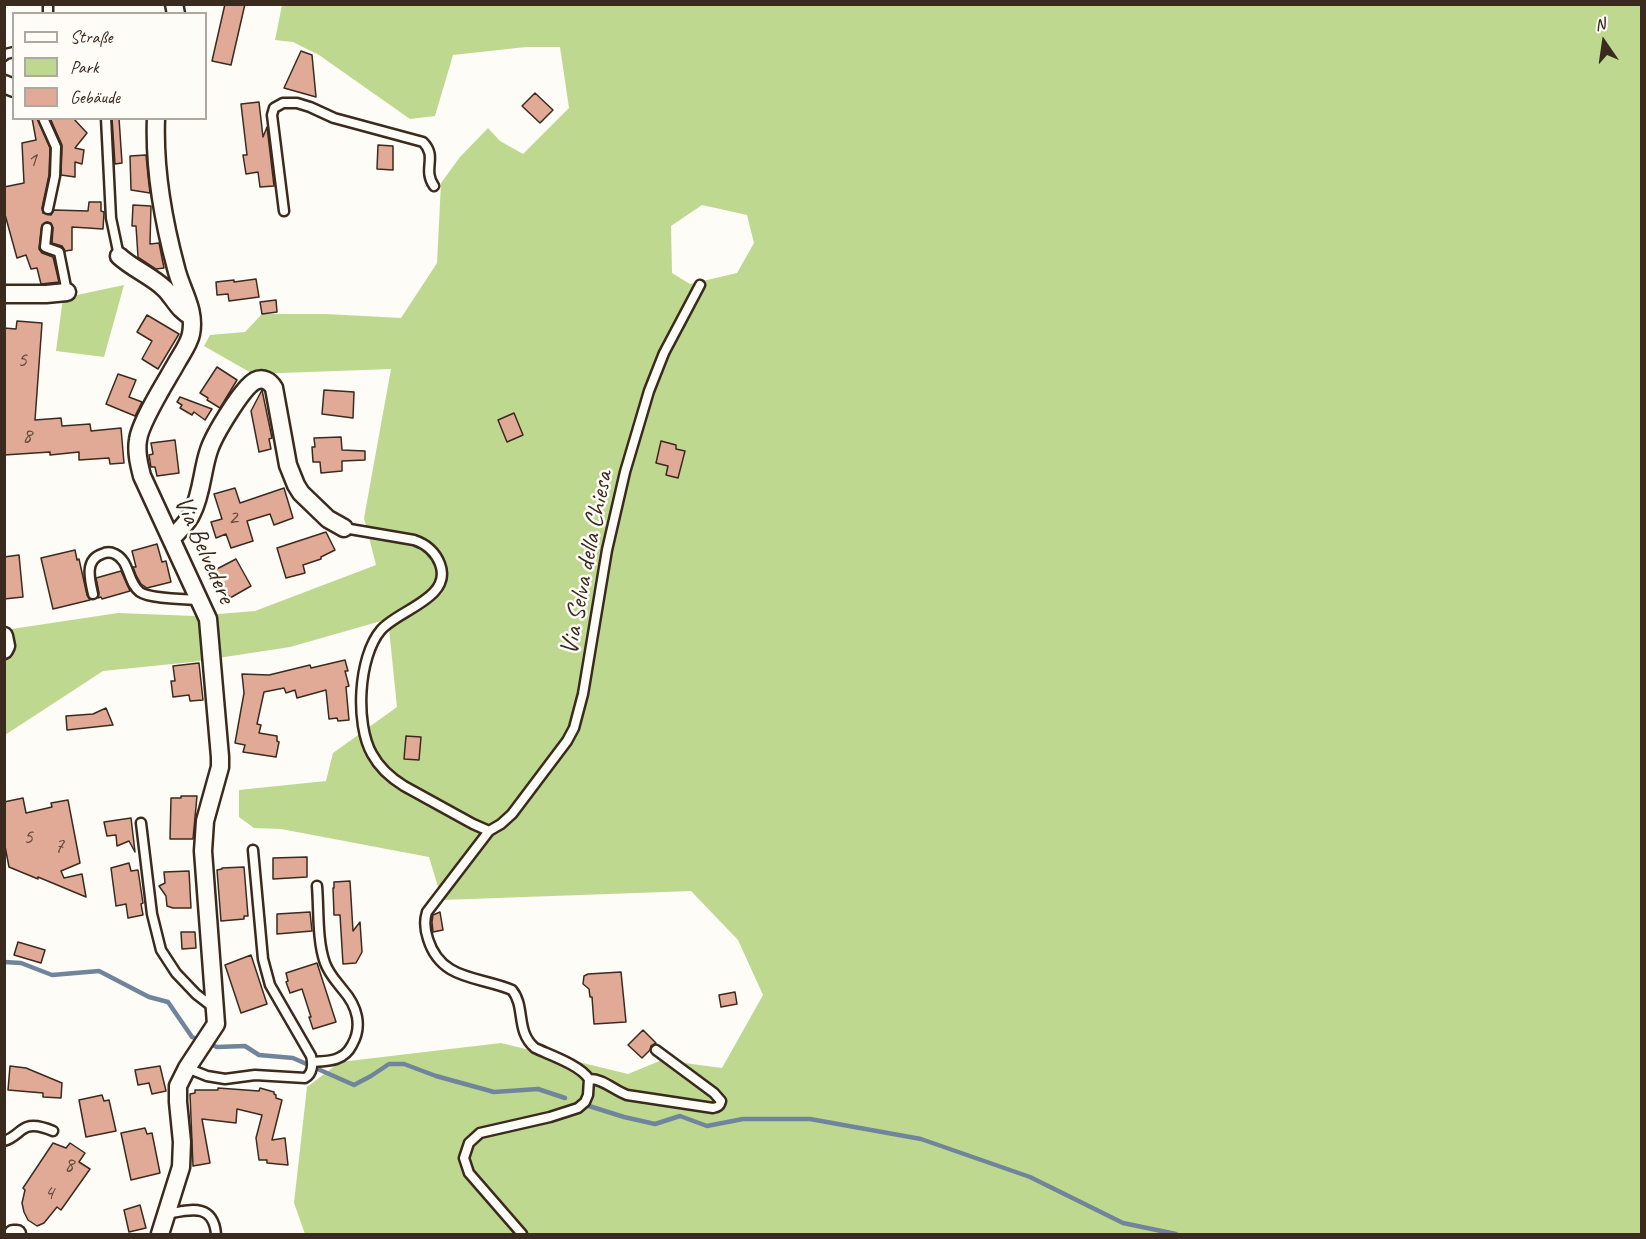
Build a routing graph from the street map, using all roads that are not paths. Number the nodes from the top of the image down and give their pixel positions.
1 (45, 120) edge
2 (106, 120) edge
3 (156, 120) edge
4 (434, 186) dead end
5 (48, 209) dead end
6 (284, 211) dead end
7 (47, 228) dead end
8 (119, 256) joint
9 (700, 285) dead end
10 (67, 292) joint
11 (4, 294) edge
12 (191, 316) junction
13 (344, 528) joint
14 (172, 538) junction
15 (93, 594) dead end
16 (200, 600) junction
17 (4, 636) edge
18 (4, 650) edge
19 (141, 823) dead end
20 (489, 831) junction
21 (253, 850) dead end
22 (317, 886) dead end
23 (215, 1005) junction
24 (656, 1050) dead end
25 (313, 1062) junction
26 (187, 1068) junction
27 (589, 1079) junction
28 (53, 1131) dead end
29 (4, 1141) edge
30 (166, 1215) junction
31 (160, 1234) edge
32 (216, 1234) edge
33 (522, 1234) edge

1 - 5 lane
2 - 8 lane
3 - 12 street, Via Belvedere
4 - 6 lane
7 - 10 lane
8 - 12 street
9 - 20 lane, Via Selva della Chiesa
10 - 11 street
12 - 14 street, Via Belvedere
13 - 14 street
13 - 20 lane
14 - 16 street, Via Belvedere
15 - 16 lane
16 - 23 street, Via Belvedere
17 - 18 street
19 - 23 lane
20 - 27 lane, Via Selva della Chiesa
21 - 25 lane
22 - 25 lane
23 - 26 street, Via Belvedere
24 - 27 lane
25 - 26 lane
26 - 30 street
27 - 33 lane
28 - 29 lane
30 - 31 street
30 - 32 lane

